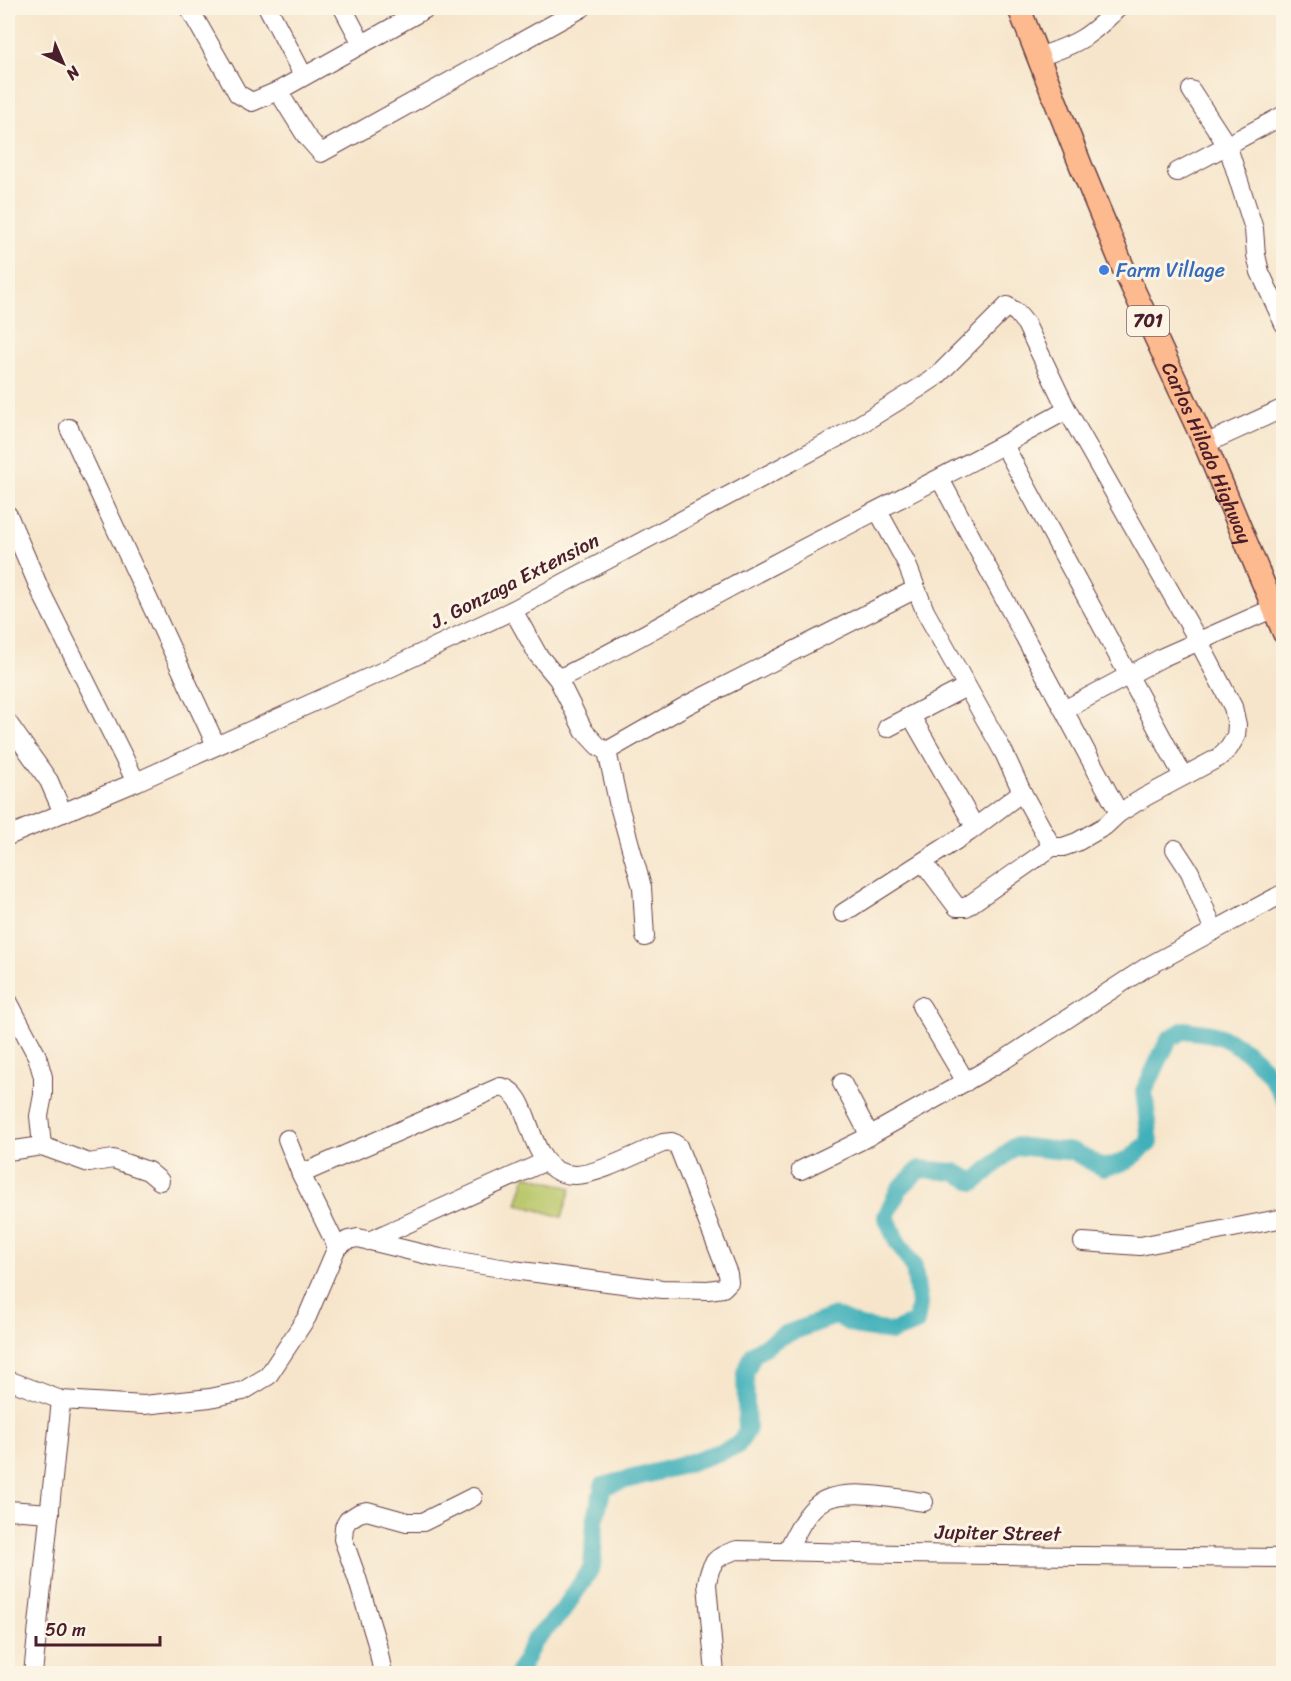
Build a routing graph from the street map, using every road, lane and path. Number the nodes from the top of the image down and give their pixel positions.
1 (189, 8) edge
2 (268, 8) edge
3 (343, 8) edge
4 (1019, 8) edge
5 (1118, 8) edge
6 (422, 9) edge
7 (574, 9) edge
8 (362, 44) junction
9 (1038, 57) junction
10 (303, 75) junction
11 (1191, 90) dead end
12 (278, 91) junction
13 (1284, 115) edge
14 (1228, 147) junction
15 (1177, 172) dead end
16 (1284, 324) edge
17 (1284, 408) edge
18 (1067, 410) junction
19 (69, 428) dead end
20 (1205, 444) junction
21 (1004, 446) junction
22 (940, 479) junction
23 (878, 511) junction
24 (8, 515) edge
25 (916, 589) junction
26 (1274, 608) junction
27 (513, 610) junction
28 (1284, 633) edge
29 (1199, 642) junction
30 (1129, 676) junction
31 (558, 679) junction
32 (966, 687) junction
33 (1064, 710) junction
34 (911, 716) junction
35 (8, 723) edge
36 (887, 728) dead end
37 (216, 745) junction
38 (607, 751) junction
39 (1183, 776) junction
40 (136, 782) junction
41 (1022, 792) junction
42 (63, 813) junction
43 (1119, 813) junction
44 (975, 827) junction
45 (8, 836) edge
46 (1052, 847) junction
47 (1175, 849) dead end
48 (923, 862) junction
49 (1284, 893) edge
50 (843, 914) dead end
51 (1214, 932) junction
52 (645, 937) dead end
53 (8, 1001) edge
54 (921, 1006) dead end
55 (966, 1082) junction
56 (842, 1083) dead end
57 (870, 1136) junction
58 (287, 1139) dead end
59 (42, 1146) junction
60 (8, 1151) edge
61 (544, 1162) junction
62 (801, 1170) dead end
63 (301, 1174) junction
64 (160, 1181) dead end
65 (1284, 1218) edge
66 (369, 1241) junction
67 (1083, 1242) dead end
68 (337, 1247) junction
69 (8, 1380) edge
70 (62, 1400) junction
71 (473, 1497) dead end
72 (924, 1502) dead end
73 (8, 1510) edge
74 (50, 1513) junction
75 (787, 1551) junction
76 (1284, 1558) edge
77 (33, 1674) edge
78 (383, 1674) edge
79 (715, 1674) edge

1 - 12 street
2 - 10 street
3 - 8 street
4 - 9 main road, Carlos Hilado Highway / 701
5 - 9 street
6 - 8 street
7 - 12 street
8 - 10 street
9 - 20 main road, Carlos Hilado Highway / 701
10 - 12 street
11 - 14 street
13 - 14 street
14 - 15 street
14 - 16 street
17 - 20 street
18 - 21 street
18 - 27 street, J. Gonzaga Extension
18 - 29 street
19 - 37 street
20 - 26 main road, Carlos Hilado Highway / 701
21 - 22 street
21 - 30 street
22 - 23 street
22 - 33 street
23 - 25 street
23 - 31 street
24 - 40 street
25 - 32 street
25 - 38 street
26 - 28 main road, Carlos Hilado Highway / 701
26 - 29 street
27 - 31 street
27 - 37 street, J. Gonzaga Extension
29 - 30 street
29 - 39 street
30 - 33 street
30 - 39 street
31 - 38 street
32 - 34 street
32 - 41 street
33 - 43 street
34 - 36 street
34 - 44 street
35 - 42 street
37 - 40 street, J. Gonzaga Extension
38 - 52 street
39 - 43 street
40 - 42 street, J. Gonzaga Extension
41 - 44 street
41 - 46 street
42 - 45 street, J. Gonzaga Extension
43 - 46 street
44 - 48 street
46 - 48 street
47 - 51 street
48 - 50 street
49 - 51 street
51 - 55 street
53 - 59 street
54 - 55 street
55 - 57 street
56 - 57 street
57 - 62 street
58 - 63 street
59 - 60 street
59 - 64 street
61 - 63 street
61 - 66 street
61 - 66 street
63 - 68 street
65 - 67 street
66 - 68 street
68 - 70 street
69 - 70 street
70 - 74 street
71 - 78 street
72 - 75 street
73 - 74 street
74 - 77 street
75 - 76 street, Jupiter Street
75 - 79 street, Jupiter Street

